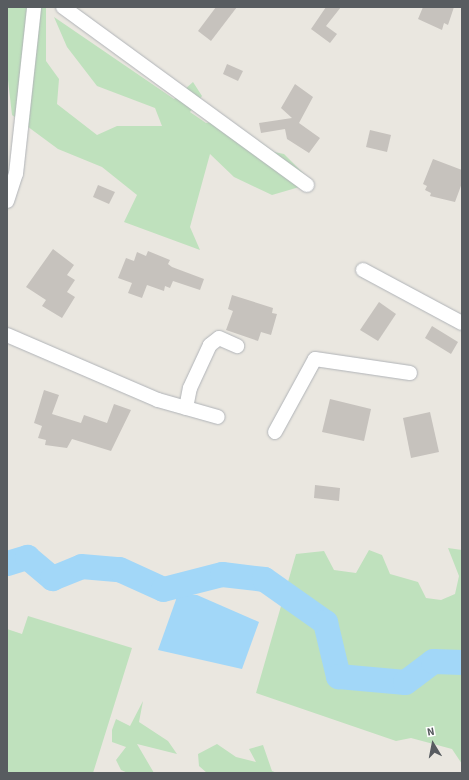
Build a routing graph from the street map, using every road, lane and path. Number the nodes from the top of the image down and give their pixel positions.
1 (34, 7) edge
2 (64, 7) edge
3 (307, 185) dead end
4 (7, 201) edge
5 (363, 270) dead end
6 (462, 323) edge
7 (7, 335) edge
8 (237, 346) dead end
9 (410, 373) dead end
10 (186, 408) junction
11 (218, 417) dead end
12 (275, 432) dead end

1 - 4 street
2 - 3 street
5 - 6 street
7 - 10 street
8 - 10 street
9 - 12 street
10 - 11 street

